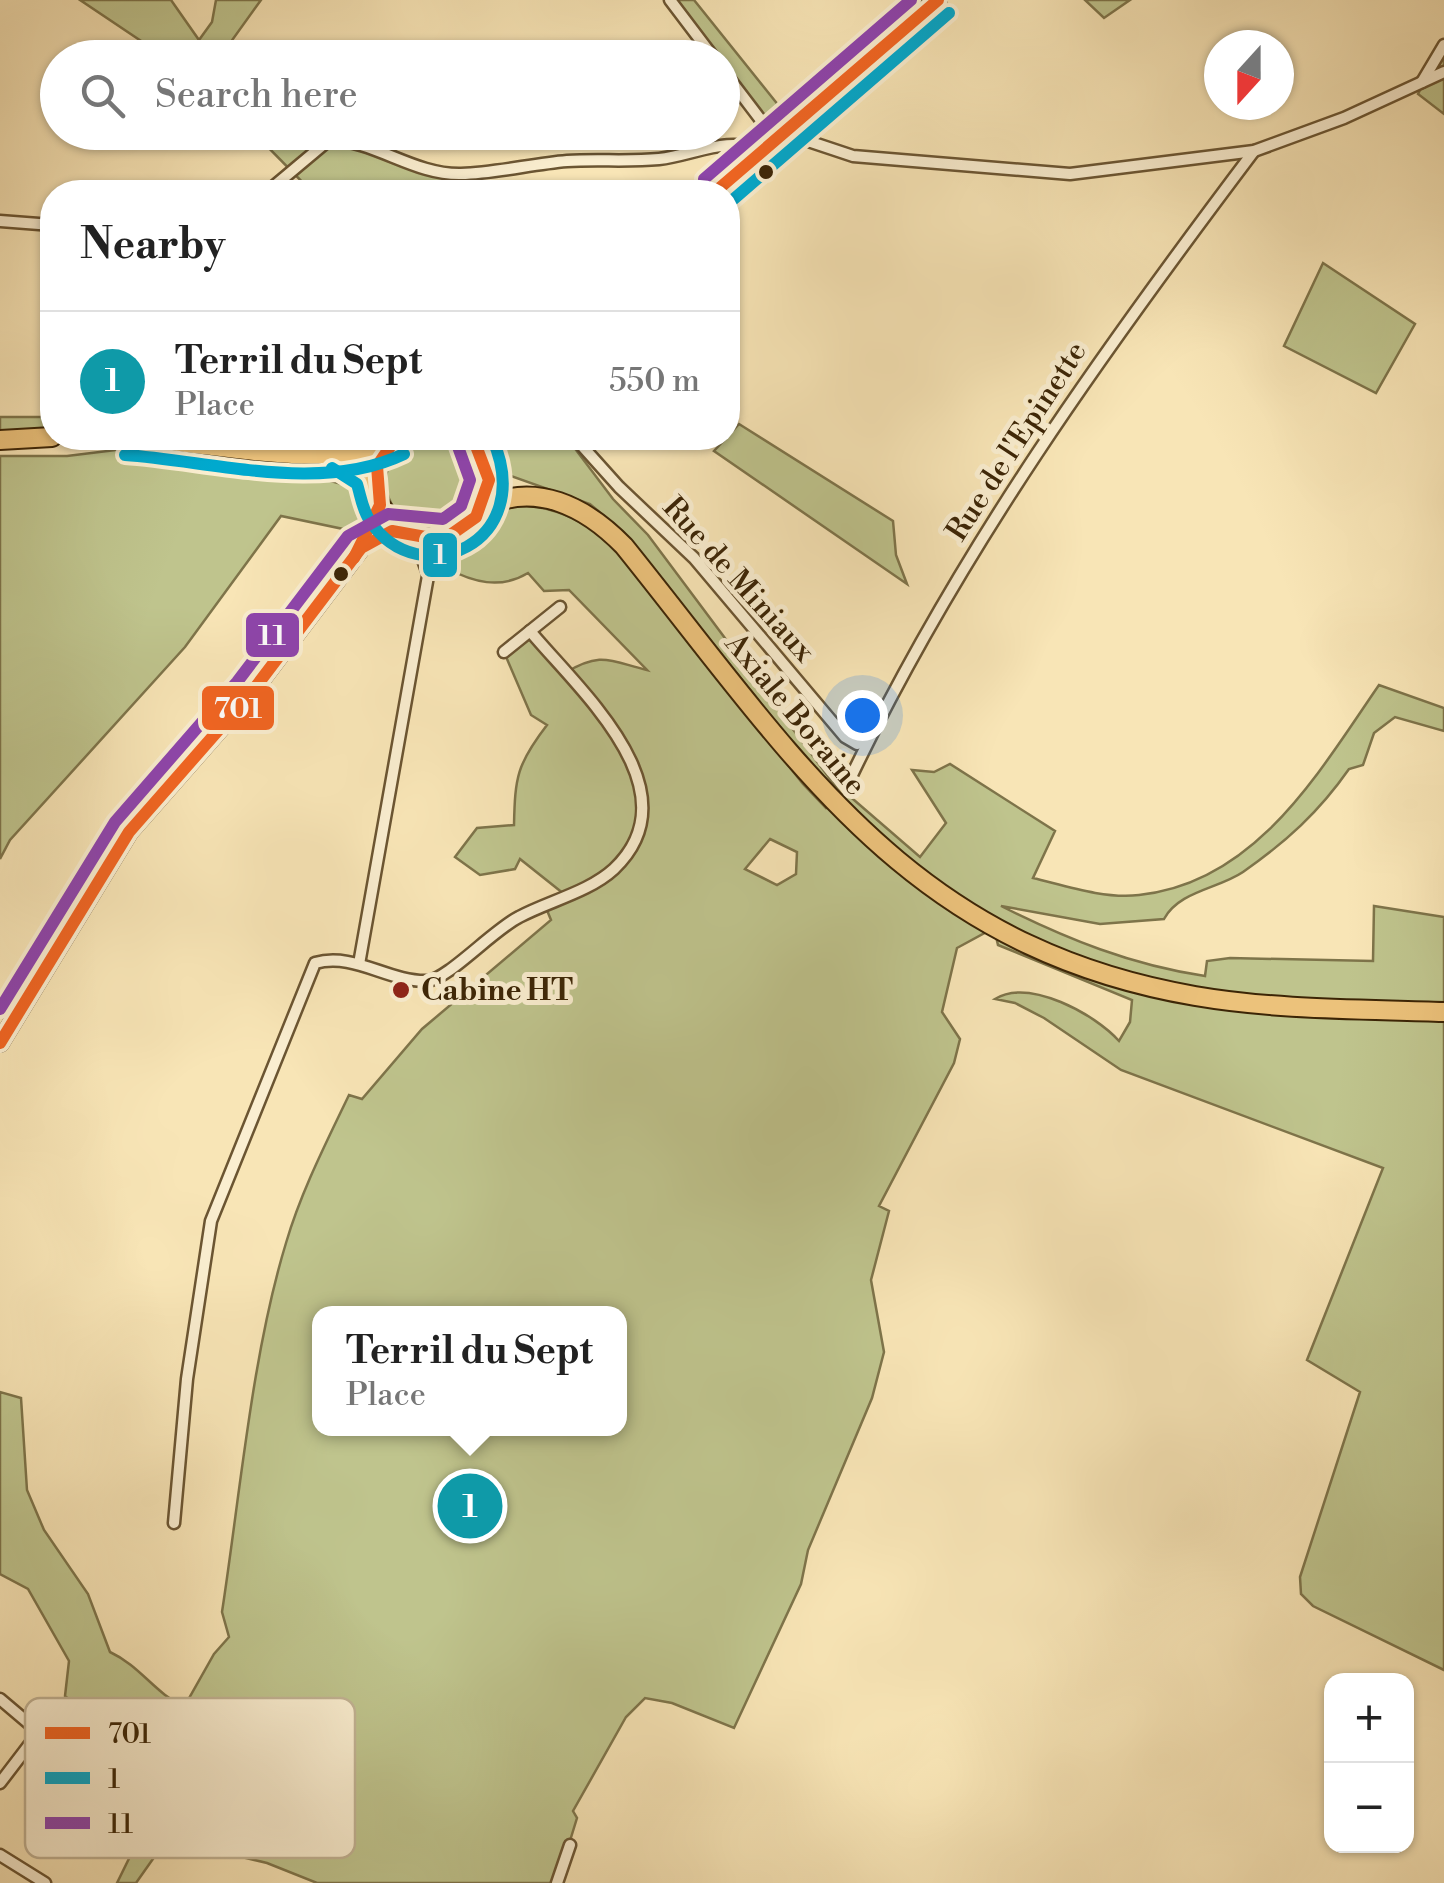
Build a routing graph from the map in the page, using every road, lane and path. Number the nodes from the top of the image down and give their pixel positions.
1 (670, 0) edge
2 (938, 0) edge
3 (700, 40) edge
4 (1444, 45) edge
5 (1444, 72) edge
6 (1422, 82) junction
7 (740, 90) edge
8 (780, 136) junction
9 (740, 146) edge
10 (317, 150) edge
11 (372, 150) edge
12 (702, 150) edge
13 (763, 152) junction
14 (1254, 152) junction
15 (281, 180) edge
16 (729, 180) edge
17 (0, 221) edge
18 (40, 223) edge
19 (40, 437) edge
20 (0, 440) edge
21 (243, 450) edge
22 (348, 450) edge
23 (388, 450) edge
24 (477, 450) edge
25 (585, 450) edge
26 (338, 452) junction
27 (488, 470) junction
28 (375, 479) junction
29 (528, 494) junction
30 (380, 505) junction
31 (482, 508) junction
32 (409, 533) junction
33 (449, 536) junction
34 (362, 548) junction
35 (428, 576) junction
36 (560, 607) dead end
37 (530, 631) junction
38 (504, 652) dead end
39 (869, 739) junction
40 (852, 777) dead end
41 (359, 964) junction
42 (1444, 1012) edge
43 (0, 1044) edge
44 (174, 1523) dead end
45 (0, 1699) edge
46 (25, 1721) edge
47 (25, 1750) edge
48 (0, 1784) edge
49 (570, 1845) dead end
50 (0, 1855) edge
51 (45, 1883) edge
52 (557, 1883) edge

1 - 3 street
2 - 8 street
4 - 6 street
5 - 6 street
6 - 14 street
7 - 8 street
8 - 13 street
8 - 14 street
9 - 13 street
10 - 15 street
11 - 12 street
13 - 16 street
14 - 39 street, Rue de l'Epinette
17 - 18 street
19 - 20 main road
21 - 26 main road
22 - 26 main road
23 - 28 main road
24 - 27 main road
25 - 39 street, Rue de Miniaux
26 - 28 main road
27 - 29 main road, Axiale Boraine
27 - 31 main road
28 - 30 main road
29 - 31 main road
29 - 42 main road, Axiale Boraine
30 - 32 main road
30 - 34 street
31 - 33 main road
32 - 33 main road
32 - 34 street
32 - 35 street
33 - 35 street
34 - 43 street
35 - 41 street
36 - 37 street
37 - 38 street
37 - 41 street
39 - 40 street, Rue de l'Epinette
41 - 44 street
45 - 46 street
47 - 48 street
49 - 52 street
50 - 51 street

